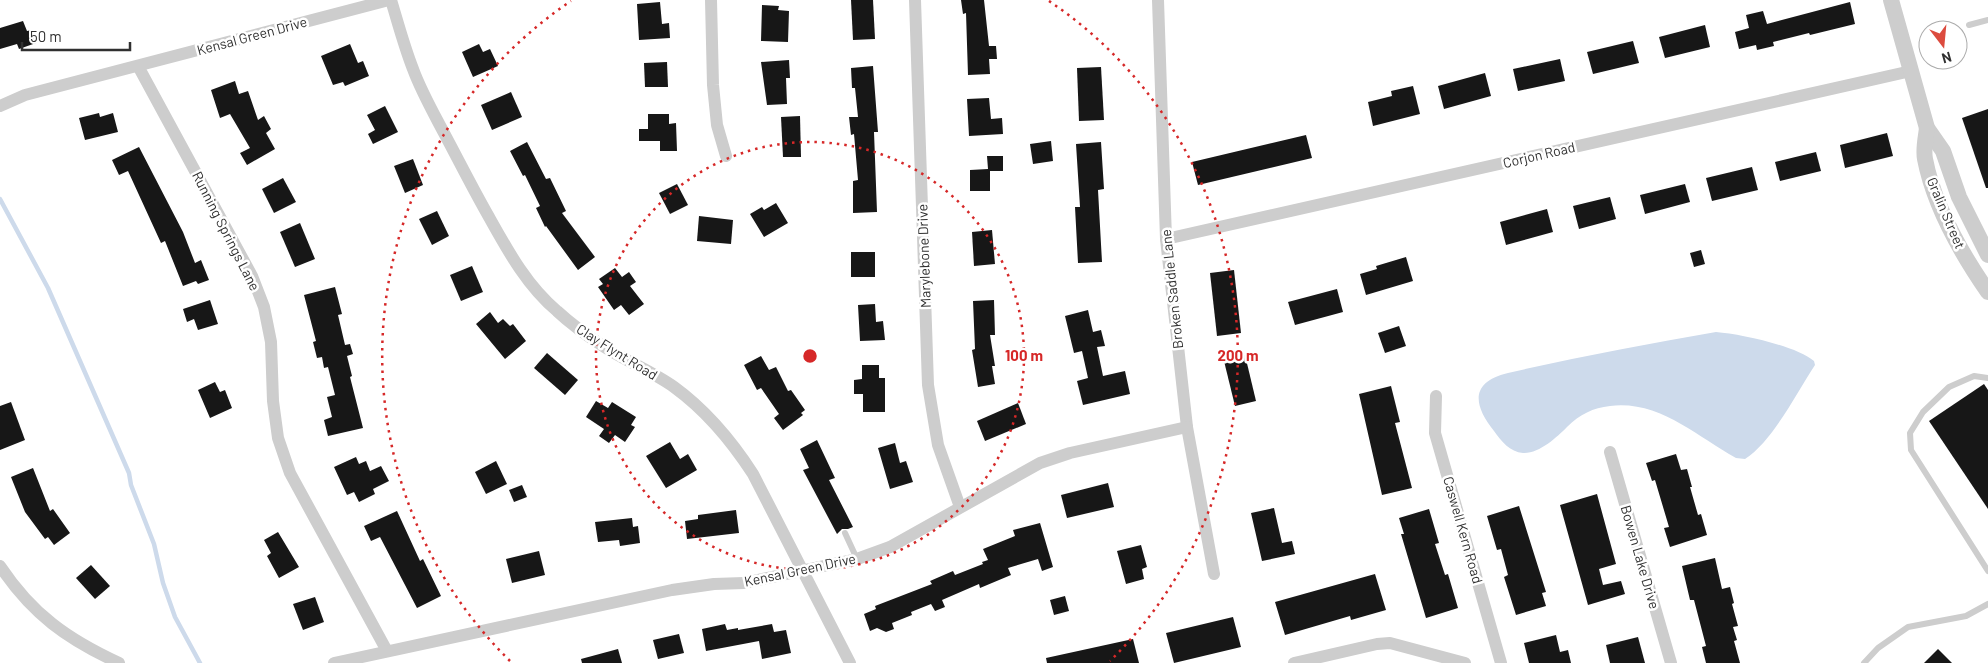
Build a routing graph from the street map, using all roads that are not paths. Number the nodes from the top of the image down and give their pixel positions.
1 (390, 0) edge
2 (711, 0) edge
3 (915, 0) edge
4 (1158, 0) edge
5 (1892, 1) edge
6 (1988, 20) edge
7 (1969, 25) dead end
8 (138, 66) junction
9 (1912, 71) junction
10 (0, 106) edge
11 (1927, 128) junction
12 (726, 156) dead end
13 (1166, 239) junction
14 (1988, 255) edge
15 (1988, 292) edge
16 (1988, 378) edge
17 (1436, 396) dead end
18 (1187, 427) junction
19 (1610, 452) dead end
20 (960, 507) junction
21 (845, 533) dead end
22 (857, 559) junction
23 (0, 566) edge
24 (802, 570) junction
25 (1988, 571) edge
26 (1214, 574) dead end
27 (1988, 604) edge
28 (386, 651) junction
29 (1497, 662) edge
30 (119, 663) edge
31 (334, 663) edge
32 (850, 663) edge
33 (1294, 663) edge
34 (1465, 663) edge
35 (1671, 663) edge
36 (1864, 663) edge

1 - 8 street, Kensal Green Drive
1 - 24 street, Clay Flynt Road
2 - 12 street
3 - 20 street, Marylebone Drive
4 - 13 street, Broken Saddle Lane
5 - 9 street, Gralin Street
6 - 7 lane
8 - 10 street, Kensal Green Drive
8 - 28 street, Running Springs Lane
9 - 11 street, Gralin Street
9 - 13 street, Corjon Road
11 - 14 street, Gralin Street
11 - 15 street, Gralin Street
13 - 18 street, Broken Saddle Lane
16 - 25 lane
17 - 29 street, Caswell Kern Road
18 - 20 street, Kensal Green Drive
18 - 26 street, Broken Saddle Lane
19 - 35 street, Bowen Lake Drive
20 - 22 street, Kensal Green Drive
21 - 22 lane
22 - 24 street, Kensal Green Drive
23 - 30 street
24 - 28 street, Kensal Green Drive
24 - 32 street, Clay Flynt Road
27 - 36 lane
28 - 31 street, Kensal Green Drive
33 - 34 street

